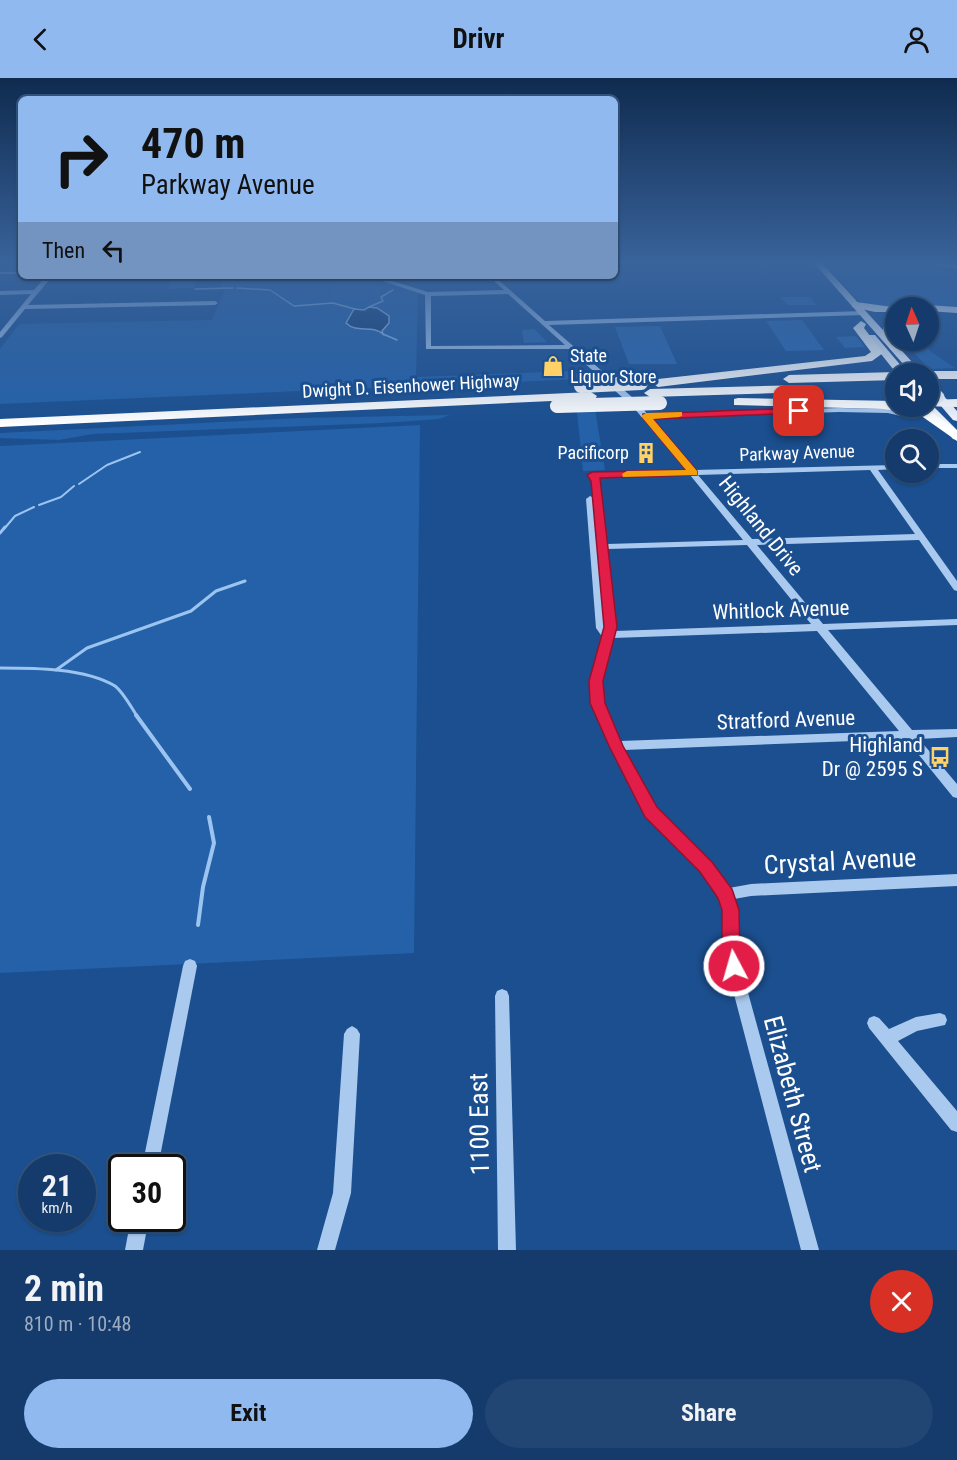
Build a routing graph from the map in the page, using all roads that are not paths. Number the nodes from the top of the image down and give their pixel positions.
1 (16, 317) edge
2 (428, 317) edge
3 (537, 317) edge
4 (759, 317) edge
5 (858, 317) edge
6 (860, 317) edge
7 (861, 317) edge
8 (544, 323) junction
9 (0, 336) edge
10 (885, 339) edge
11 (571, 347) junction
12 (898, 351) edge
13 (892, 363) edge
14 (909, 363) edge
15 (885, 374) edge
16 (957, 374) edge
17 (939, 375) edge
18 (939, 385) edge
19 (957, 385) edge
20 (885, 386) edge
21 (656, 393) junction
22 (939, 404) edge
23 (885, 405) edge
24 (939, 405) edge
25 (885, 411) edge
26 (0, 412) edge
27 (189, 413) junction
28 (646, 416) junction
29 (931, 417) edge
30 (957, 418) edge
31 (0, 423) edge
32 (957, 437) edge
33 (939, 466) edge
34 (957, 466) edge
35 (885, 467) edge
36 (873, 468) junction
37 (694, 473) junction
38 (592, 475) joint
39 (921, 537) junction
40 (751, 542) junction
41 (597, 547) junction
42 (957, 588) edge
43 (957, 622) edge
44 (820, 627) junction
45 (606, 635) junction
46 (957, 733) edge
47 (910, 734) junction
48 (616, 746) junction
49 (957, 793) edge
50 (957, 880) edge
51 (726, 895) junction
52 (190, 966) dead end
53 (501, 996) dead end
54 (940, 1020) dead end
55 (874, 1023) dead end
56 (351, 1034) dead end
57 (887, 1038) junction
58 (957, 1124) edge
59 (153, 1154) edge
60 (137, 1232) edge
61 (134, 1250) edge
62 (326, 1250) edge
63 (507, 1250) edge
64 (810, 1250) edge

1 - 9 street
2 - 11 street
3 - 8 street, Highland Drive
4 - 8 street
5 - 21 highway
6 - 13 main road
7 - 10 main road
8 - 11 street, Highland Drive
11 - 28 street, Highland Drive
12 - 14 main road
15 - 21 highway, Dwight D. Eisenhower Highway
16 - 17 highway
18 - 19 highway
20 - 21 highway, Dwight D. Eisenhower Highway
21 - 23 highway
21 - 26 highway, Dwight D. Eisenhower Highway, bridge
21 - 27 highway, Dwight D. Eisenhower Highway
21 - 27 highway, bridge
22 - 30 main road
24 - 32 main road
25 - 28 street
27 - 31 highway, Dwight D. Eisenhower Highway
28 - 37 street, Highland Drive
29 - 32 highway
33 - 34 street
35 - 36 street, Parkway Avenue
36 - 37 street, Parkway Avenue
36 - 39 street
37 - 38 street, Parkway Avenue
37 - 40 street, Highland Drive
38 - 41 street, Elizabeth Street
39 - 40 street
39 - 42 street
40 - 41 street
40 - 44 street, Highland Drive
41 - 45 street, Elizabeth Street
43 - 44 street, Whitlock Avenue
44 - 45 street, Whitlock Avenue
44 - 47 street, Highland Drive
45 - 48 street, Elizabeth Street
46 - 47 street, Stratford Avenue
47 - 48 street, Stratford Avenue
47 - 49 street, Highland Drive
48 - 51 street, Elizabeth Street
50 - 51 street, Crystal Avenue
51 - 64 street, Elizabeth Street
52 - 59 street
53 - 63 street, 1100 East
54 - 57 street
55 - 57 street
56 - 62 street
57 - 58 street
60 - 61 street

